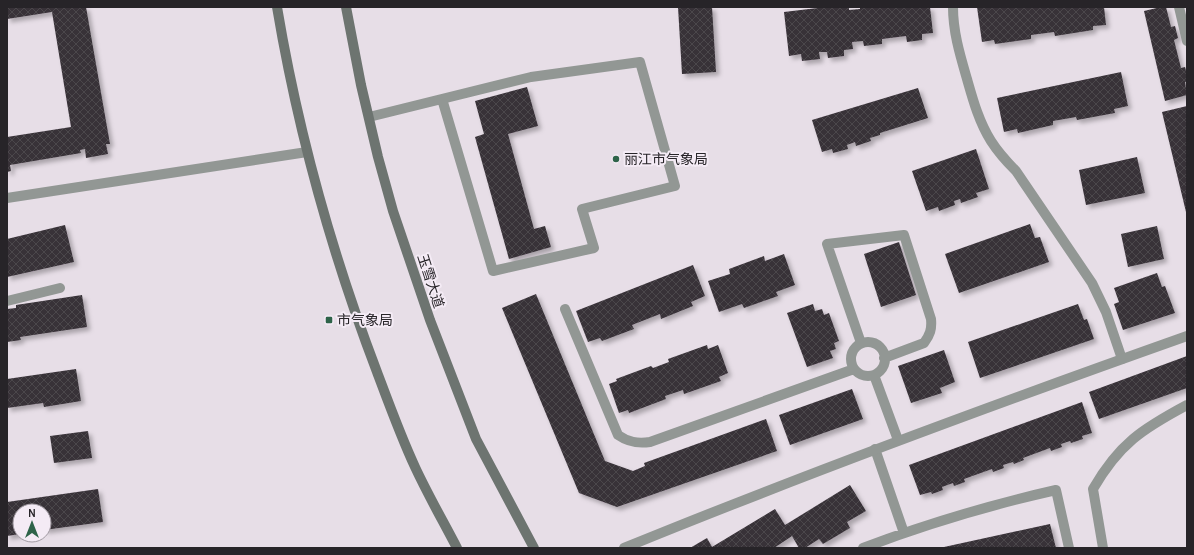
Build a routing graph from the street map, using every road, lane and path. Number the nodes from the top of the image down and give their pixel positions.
1 (278, 7) edge
2 (346, 7) edge
3 (953, 7) edge
4 (1179, 7) edge
5 (1187, 41) edge
6 (442, 99) junction
7 (369, 117) junction
8 (307, 152) junction
9 (7, 198) edge
10 (60, 288) dead end
11 (7, 301) edge
12 (565, 309) dead end
13 (1187, 336) edge
14 (861, 343) junction
15 (884, 358) junction
16 (1122, 359) junction
17 (854, 369) junction
18 (874, 375) junction
19 (1187, 405) edge
20 (898, 440) junction
21 (875, 449) junction
22 (904, 533) junction
23 (457, 548) edge
24 (534, 548) edge
25 (624, 548) edge
26 (863, 548) edge
27 (1069, 548) edge
28 (1104, 548) edge

1 - 8 main road
2 - 7 main road, 玉雪大道
3 - 16 street
4 - 5 street
6 - 6 street
6 - 7 street
7 - 24 main road, 玉雪大道
8 - 9 street
8 - 23 main road
10 - 11 street
12 - 17 street
13 - 16 street
14 - 15 street
14 - 15 street
14 - 17 street
15 - 18 street
16 - 20 street
17 - 18 street
18 - 20 street
19 - 28 street
20 - 21 street
21 - 22 street
21 - 25 street
22 - 26 street
22 - 27 street

